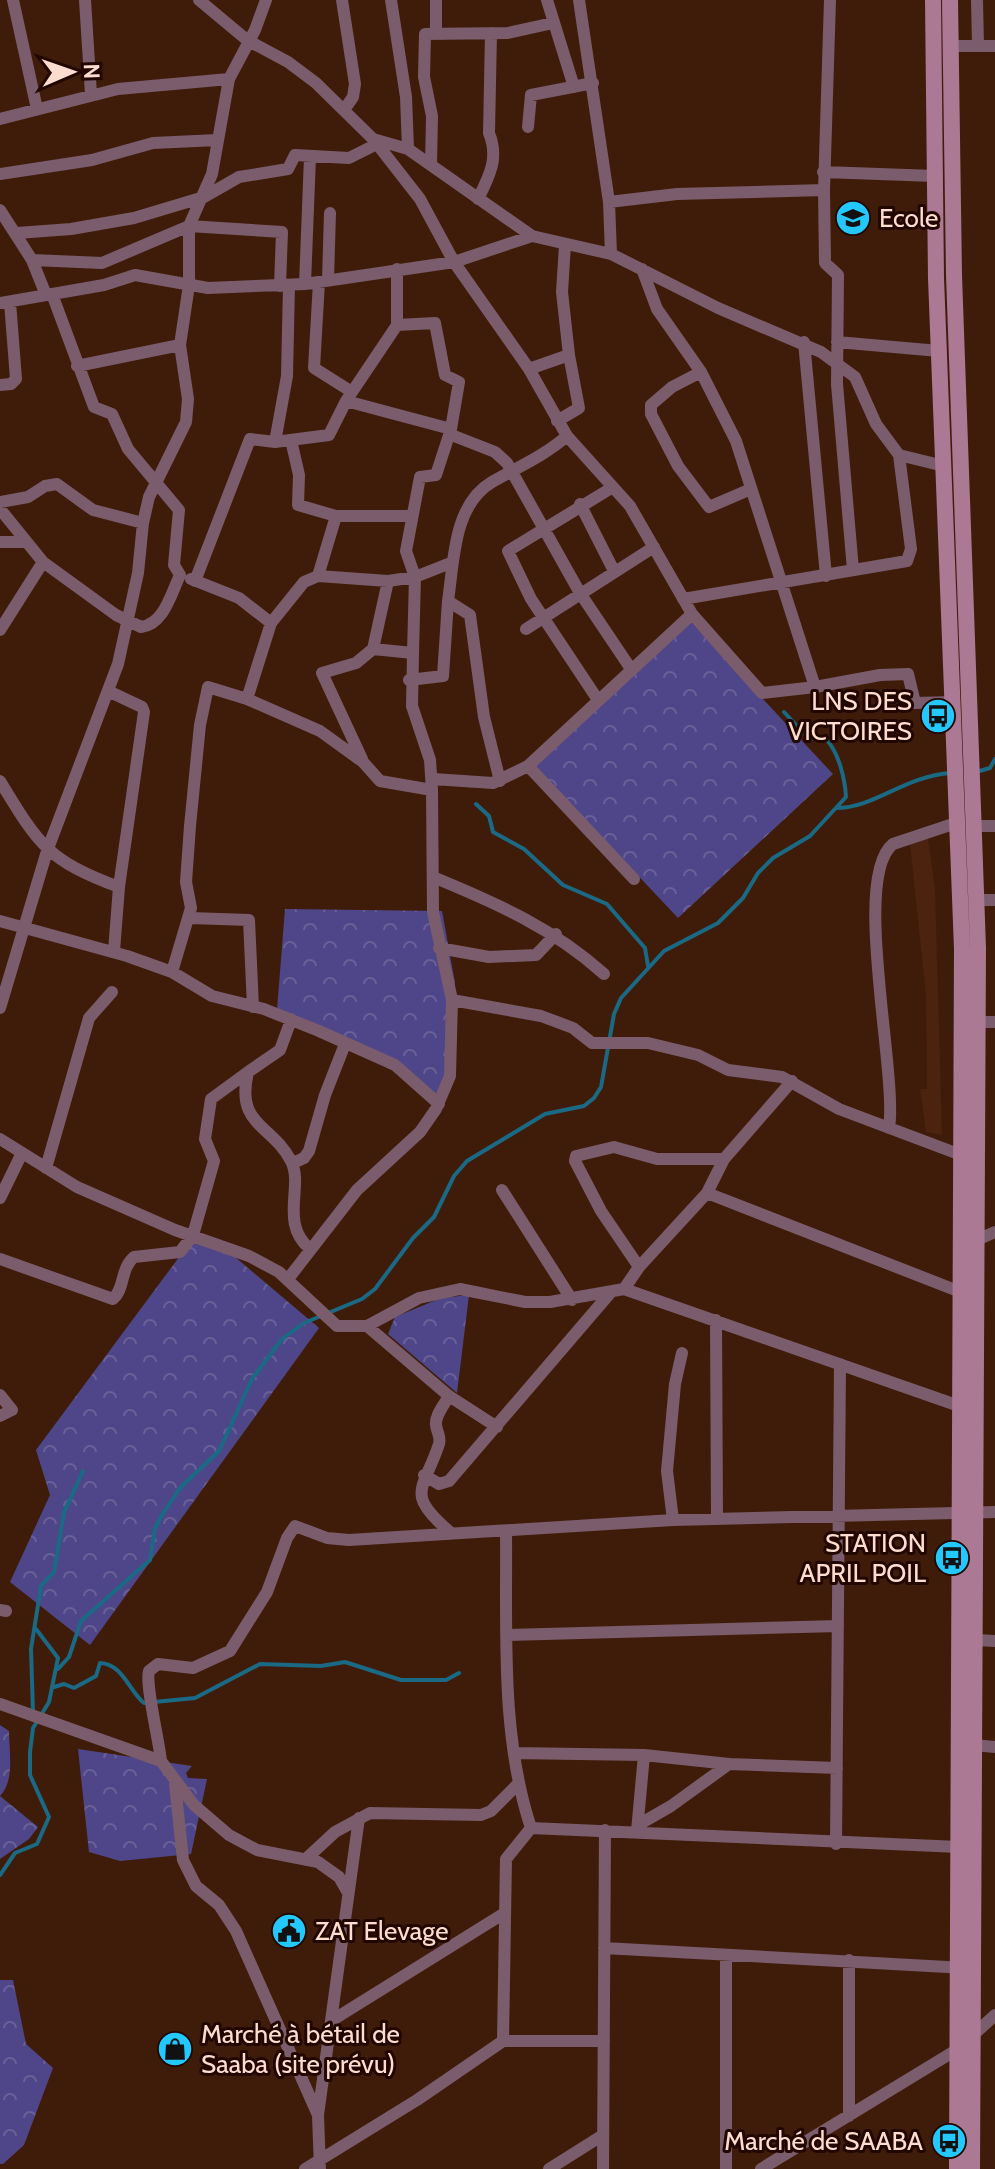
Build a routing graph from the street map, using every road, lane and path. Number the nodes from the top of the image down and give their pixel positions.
1 (13, 0) edge
2 (85, 0) edge
3 (199, 0) edge
4 (266, 0) edge
5 (342, 0) edge
6 (391, 0) edge
7 (436, 0) edge
8 (830, 0) edge
9 (933, 0) edge
10 (950, 0) edge
11 (977, 0) edge
12 (550, 2) edge
13 (579, 2) edge
14 (553, 23) junction
15 (436, 33) junction
16 (491, 33) junction
17 (247, 40) junction
18 (978, 45) junction
19 (950, 46) junction
20 (995, 46) edge
21 (229, 79) junction
22 (593, 83) junction
23 (574, 87) junction
24 (91, 94) junction
25 (37, 109) junction
26 (344, 110) junction
27 (0, 119) edge
28 (528, 127) dead end
29 (217, 140) junction
30 (375, 141) junction
31 (408, 149) junction
32 (310, 157) junction
33 (431, 165) junction
34 (823, 172) junction
35 (0, 174) edge
36 (935, 176) junction
37 (824, 190) junction
38 (204, 197) junction
39 (478, 199) junction
40 (609, 202) junction
41 (0, 210) edge
42 (330, 213) dead end
43 (189, 226) junction
44 (17, 233) junction
45 (532, 236) junction
46 (565, 245) junction
47 (611, 254) junction
48 (32, 260) junction
49 (454, 262) junction
50 (397, 269) junction
51 (642, 269) junction
52 (324, 281) junction
53 (305, 284) junction
54 (189, 285) junction
55 (285, 286) junction
56 (49, 295) junction
57 (5, 303) edge
58 (397, 325) junction
59 (804, 342) junction
60 (837, 342) junction
61 (180, 345) junction
62 (939, 351) junction
63 (569, 355) junction
64 (838, 364) junction
65 (77, 366) junction
66 (529, 369) junction
67 (701, 372) junction
68 (0, 385) edge
69 (349, 396) junction
70 (557, 421) junction
71 (450, 431) junction
72 (567, 436) junction
73 (291, 440) junction
74 (275, 442) junction
75 (899, 455) junction
76 (944, 466) junction
77 (513, 471) junction
78 (155, 484) junction
79 (613, 487) junction
80 (751, 489) junction
81 (0, 502) edge
82 (580, 504) junction
83 (0, 509) edge
84 (336, 516) junction
85 (410, 516) junction
86 (143, 523) junction
87 (544, 527) junction
88 (0, 542) edge
89 (24, 542) junction
90 (654, 547) junction
91 (43, 562) junction
92 (453, 562) junction
93 (853, 570) junction
94 (614, 571) junction
95 (180, 575) junction
96 (318, 576) junction
97 (826, 576) junction
98 (415, 577) junction
99 (195, 581) junction
100 (388, 581) junction
101 (780, 583) junction
102 (580, 593) junction
103 (683, 599) junction
104 (448, 601) junction
105 (692, 614) junction
106 (543, 617) junction
107 (128, 622) junction
108 (271, 623) junction
109 (526, 629) dead end
110 (0, 630) edge
111 (373, 649) junction
112 (413, 653) junction
113 (631, 669) junction
114 (409, 680) junction
115 (815, 687) junction
116 (108, 691) junction
117 (247, 699) junction
118 (598, 700) junction
119 (954, 702) junction
120 (363, 762) junction
121 (965, 765) junction
122 (528, 766) junction
123 (0, 781) edge
124 (500, 781) junction
125 (432, 785) junction
126 (967, 824) junction
127 (995, 826) edge
128 (47, 851) junction
129 (433, 877) junction
130 (634, 879) dead end
131 (119, 887) junction
132 (977, 900) junction
133 (995, 900) edge
134 (190, 918) junction
135 (0, 921) edge
136 (23, 927) junction
137 (556, 934) junction
138 (439, 948) junction
139 (114, 951) junction
140 (172, 972) junction
141 (604, 974) dead end
142 (112, 992) dead end
143 (452, 1000) junction
144 (253, 1007) junction
145 (0, 1008) edge
146 (291, 1020) junction
147 (978, 1022) edge
148 (345, 1044) junction
149 (248, 1072) junction
150 (792, 1081) junction
151 (439, 1104) junction
152 (889, 1128) junction
153 (0, 1139) edge
154 (22, 1153) junction
155 (961, 1155) junction
156 (724, 1159) junction
157 (293, 1163) junction
158 (46, 1168) junction
159 (502, 1190) dead end
160 (707, 1193) junction
161 (0, 1198) edge
162 (995, 1232) edge
163 (193, 1235) junction
164 (979, 1239) junction
165 (310, 1249) junction
166 (0, 1259) edge
167 (639, 1267) junction
168 (288, 1279) junction
169 (618, 1291) junction
170 (963, 1293) junction
171 (572, 1300) junction
172 (716, 1320) junction
173 (367, 1326) junction
174 (682, 1353) dead end
175 (840, 1364) junction
176 (0, 1395) edge
177 (449, 1396) junction
178 (962, 1407) junction
179 (0, 1416) edge
180 (497, 1427) junction
181 (424, 1475) junction
182 (969, 1512) junction
183 (995, 1512) edge
184 (839, 1516) junction
185 (717, 1519) junction
186 (673, 1520) junction
187 (506, 1531) junction
188 (450, 1532) junction
189 (838, 1626) junction
190 (507, 1635) junction
191 (976, 1640) junction
192 (995, 1641) edge
193 (0, 1704) edge
194 (974, 1745) junction
195 (995, 1747) edge
196 (514, 1753) junction
197 (644, 1755) junction
198 (161, 1761) junction
199 (729, 1764) junction
200 (837, 1768) junction
201 (175, 1780) junction
202 (518, 1784) junction
203 (359, 1818) junction
204 (531, 1828) junction
205 (638, 1829) junction
206 (605, 1830) junction
207 (836, 1844) junction
208 (959, 1847) junction
209 (307, 1858) junction
210 (347, 1891) junction
211 (503, 1914) junction
212 (604, 1948) junction
213 (726, 1956) junction
214 (849, 1960) junction
215 (965, 1968) junction
216 (995, 2015) edge
217 (331, 2021) junction
218 (503, 2041) junction
219 (604, 2041) junction
220 (965, 2044) junction
221 (318, 2115) junction
222 (849, 2116) junction
223 (603, 2135) junction
224 (314, 2167) edge
225 (549, 2169) edge
226 (603, 2169) edge
227 (726, 2169) edge
228 (761, 2169) edge
229 (957, 2169) edge
230 (972, 2169) edge

1 - 25 street
2 - 24 street
3 - 17 street
4 - 17 street
5 - 26 street
6 - 31 street
7 - 15 street
8 - 34 street
9 - 36 street
10 - 19 street
11 - 18 street
12 - 13 street
12 - 14 street
13 - 22 street
14 - 16 street
14 - 23 street
15 - 16 street
15 - 33 street
16 - 39 street
17 - 21 street
17 - 26 street
18 - 19 street
18 - 20 street
19 - 121 street
21 - 24 street
21 - 29 street
22 - 23 street
22 - 40 street
23 - 28 street
24 - 25 street
25 - 27 street
26 - 30 street
29 - 35 street
29 - 38 street
30 - 31 street
30 - 32 street
30 - 49 street
31 - 33 street
32 - 38 street
32 - 53 street
33 - 39 street
34 - 36 street
34 - 37 street
36 - 62 street
37 - 40 street
37 - 60 street
38 - 43 street
38 - 44 street
39 - 45 street
40 - 47 street
41 - 44 street
42 - 52 street
43 - 48 street
43 - 54 street
43 - 55 street
44 - 48 street
45 - 46 street
45 - 49 street
46 - 47 street
46 - 63 street
47 - 51 street
48 - 56 street
49 - 50 street
49 - 66 street
50 - 52 street
50 - 58 street
51 - 59 street
51 - 67 street
52 - 53 street
52 - 69 street
53 - 55 street
54 - 55 street
54 - 56 street
54 - 61 street
55 - 74 street
56 - 57 street
56 - 65 street
57 - 68 street
58 - 69 street
58 - 71 street
59 - 64 street
59 - 97 street
60 - 62 street
60 - 64 street
61 - 65 street
61 - 78 street
62 - 76 street
63 - 66 street
63 - 70 street
64 - 75 street
64 - 93 street
65 - 78 street
66 - 70 street
67 - 80 street
67 - 80 street
69 - 71 street
69 - 73 street
70 - 72 street
71 - 77 street
71 - 85 street
72 - 77 street
72 - 79 street
73 - 74 street
73 - 84 street
74 - 99 street
75 - 76 street
75 - 93 street
76 - 119 street
77 - 87 street
77 - 92 street
78 - 86 street
78 - 95 street
79 - 82 street
79 - 90 street
80 - 101 street
81 - 86 street
82 - 87 street
82 - 94 street
83 - 89 street
84 - 85 street
84 - 96 street
85 - 98 street
86 - 107 street
87 - 102 street
87 - 106 street
88 - 89 street
89 - 91 street
90 - 94 street
90 - 103 street
91 - 107 street
91 - 110 street
92 - 98 street
92 - 104 street
93 - 97 street
94 - 102 street
95 - 99 street
95 - 107 street
96 - 100 street
96 - 108 street
97 - 101 street
98 - 100 street
98 - 112 street
99 - 108 street
100 - 111 street
101 - 103 street
101 - 115 street
102 - 106 street
102 - 113 street
103 - 105 street
104 - 114 street
104 - 124 street
105 - 113 street
105 - 115 street
106 - 109 street
106 - 118 street
107 - 116 street
108 - 117 street
111 - 112 street
111 - 120 street
112 - 114 street
113 - 118 street
114 - 125 street
115 - 119 street
116 - 128 street
116 - 131 street
117 - 120 street
117 - 134 street
118 - 122 street
119 - 121 street
120 - 125 street
121 - 126 street
122 - 124 street
122 - 130 street
123 - 128 street
124 - 125 street
125 - 129 street
126 - 127 street
126 - 132 street
126 - 147 street
126 - 152 street
128 - 131 street
128 - 136 street
129 - 137 street
129 - 138 street
131 - 139 street
132 - 133 street
132 - 147 street
134 - 140 street
134 - 144 street
135 - 136 street
136 - 139 street
136 - 145 street
137 - 138 street
137 - 141 street
138 - 143 street
139 - 140 street
140 - 144 street
142 - 158 street
143 - 150 street
143 - 151 street
144 - 146 street
146 - 148 street
146 - 149 street
147 - 155 street
147 - 164 street
148 - 151 street
148 - 157 street
149 - 157 street
149 - 163 street
150 - 152 street
150 - 156 street
151 - 165 street
152 - 155 street
153 - 154 street
154 - 158 street
154 - 161 street
155 - 170 street
156 - 160 street
156 - 167 street
157 - 165 street
158 - 163 street
159 - 171 street
160 - 167 street
160 - 170 street
162 - 164 street
163 - 166 street
163 - 168 street
164 - 182 street
165 - 168 street
167 - 169 street
168 - 173 street
169 - 171 street
169 - 172 street
169 - 180 street
170 - 178 street
171 - 173 street
172 - 175 street
172 - 185 street
173 - 177 street
174 - 186 street
175 - 178 street
175 - 184 street
176 - 179 street
177 - 180 street
177 - 181 street
178 - 182 street
180 - 181 street
181 - 188 street
182 - 183 street
182 - 184 street
182 - 191 street
182 - 208 street
184 - 185 street
184 - 189 street
185 - 186 street
186 - 187 street
187 - 188 street
187 - 190 street
188 - 198 street
189 - 190 street
189 - 200 street
190 - 196 street
191 - 192 street
191 - 194 street
193 - 198 street
194 - 195 street
194 - 215 street
196 - 197 street
196 - 202 street
197 - 199 street
197 - 205 street
198 - 201 street
199 - 200 street
199 - 205 street
200 - 207 street
201 - 209 street
201 - 221 street
202 - 203 street
202 - 204 street
203 - 209 street
203 - 210 street
204 - 206 street
204 - 211 street
205 - 206 street
205 - 207 street
206 - 212 street
207 - 208 street
208 - 215 street
209 - 210 street
210 - 217 street
211 - 217 street
211 - 218 street
212 - 213 street
212 - 219 street
213 - 214 street
213 - 227 street
214 - 215 street
214 - 222 street
215 - 220 street
216 - 220 street
217 - 221 street
218 - 219 street
218 - 224 street
219 - 223 street
220 - 222 street
220 - 229 street
220 - 230 street
221 - 224 street
222 - 228 street
223 - 225 street
223 - 226 street

